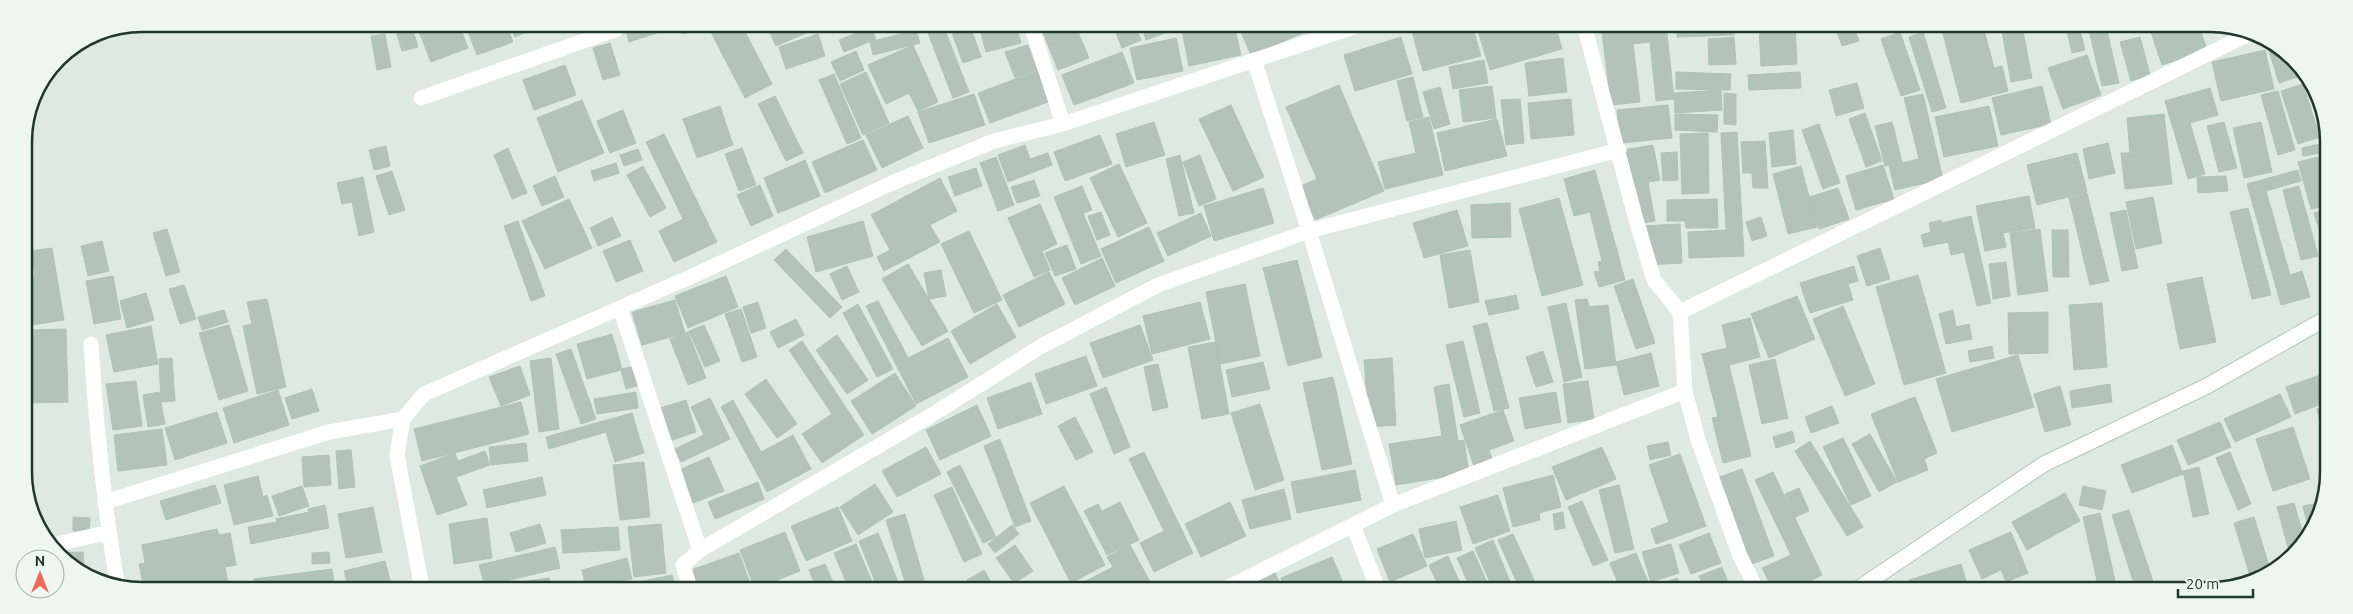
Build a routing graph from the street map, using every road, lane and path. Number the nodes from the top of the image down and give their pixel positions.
1 (609, 32) edge
2 (1032, 32) edge
3 (1339, 32) edge
4 (1586, 32) edge
5 (2242, 37) edge
6 (1254, 60) junction
7 (420, 98) dead end
8 (1063, 124) junction
9 (1619, 150) junction
10 (1309, 230) junction
11 (620, 308) junction
12 (1680, 312) junction
13 (2320, 322) edge
14 (91, 344) dead end
15 (1685, 391) junction
16 (403, 420) junction
17 (105, 502) junction
18 (1394, 504) junction
19 (1353, 525) junction
20 (108, 532) junction
21 (59, 543) edge
22 (700, 550) junction
23 (116, 578) edge
24 (1240, 581) edge
25 (1375, 581) edge
26 (1753, 581) edge
27 (1869, 581) edge
28 (421, 582) edge
29 (688, 582) edge

1 - 7 street
2 - 8 street
3 - 6 street
4 - 9 street
5 - 12 street
6 - 8 street
6 - 10 street
8 - 11 street
9 - 10 street
9 - 12 street
10 - 18 street
10 - 22 street
11 - 16 street
11 - 22 street
12 - 15 street
13 - 27 street
14 - 17 street
15 - 18 street
15 - 26 street
16 - 17 street
16 - 28 street
17 - 20 street
18 - 19 street
19 - 24 street
19 - 25 street
20 - 21 street
20 - 23 street
22 - 29 street

